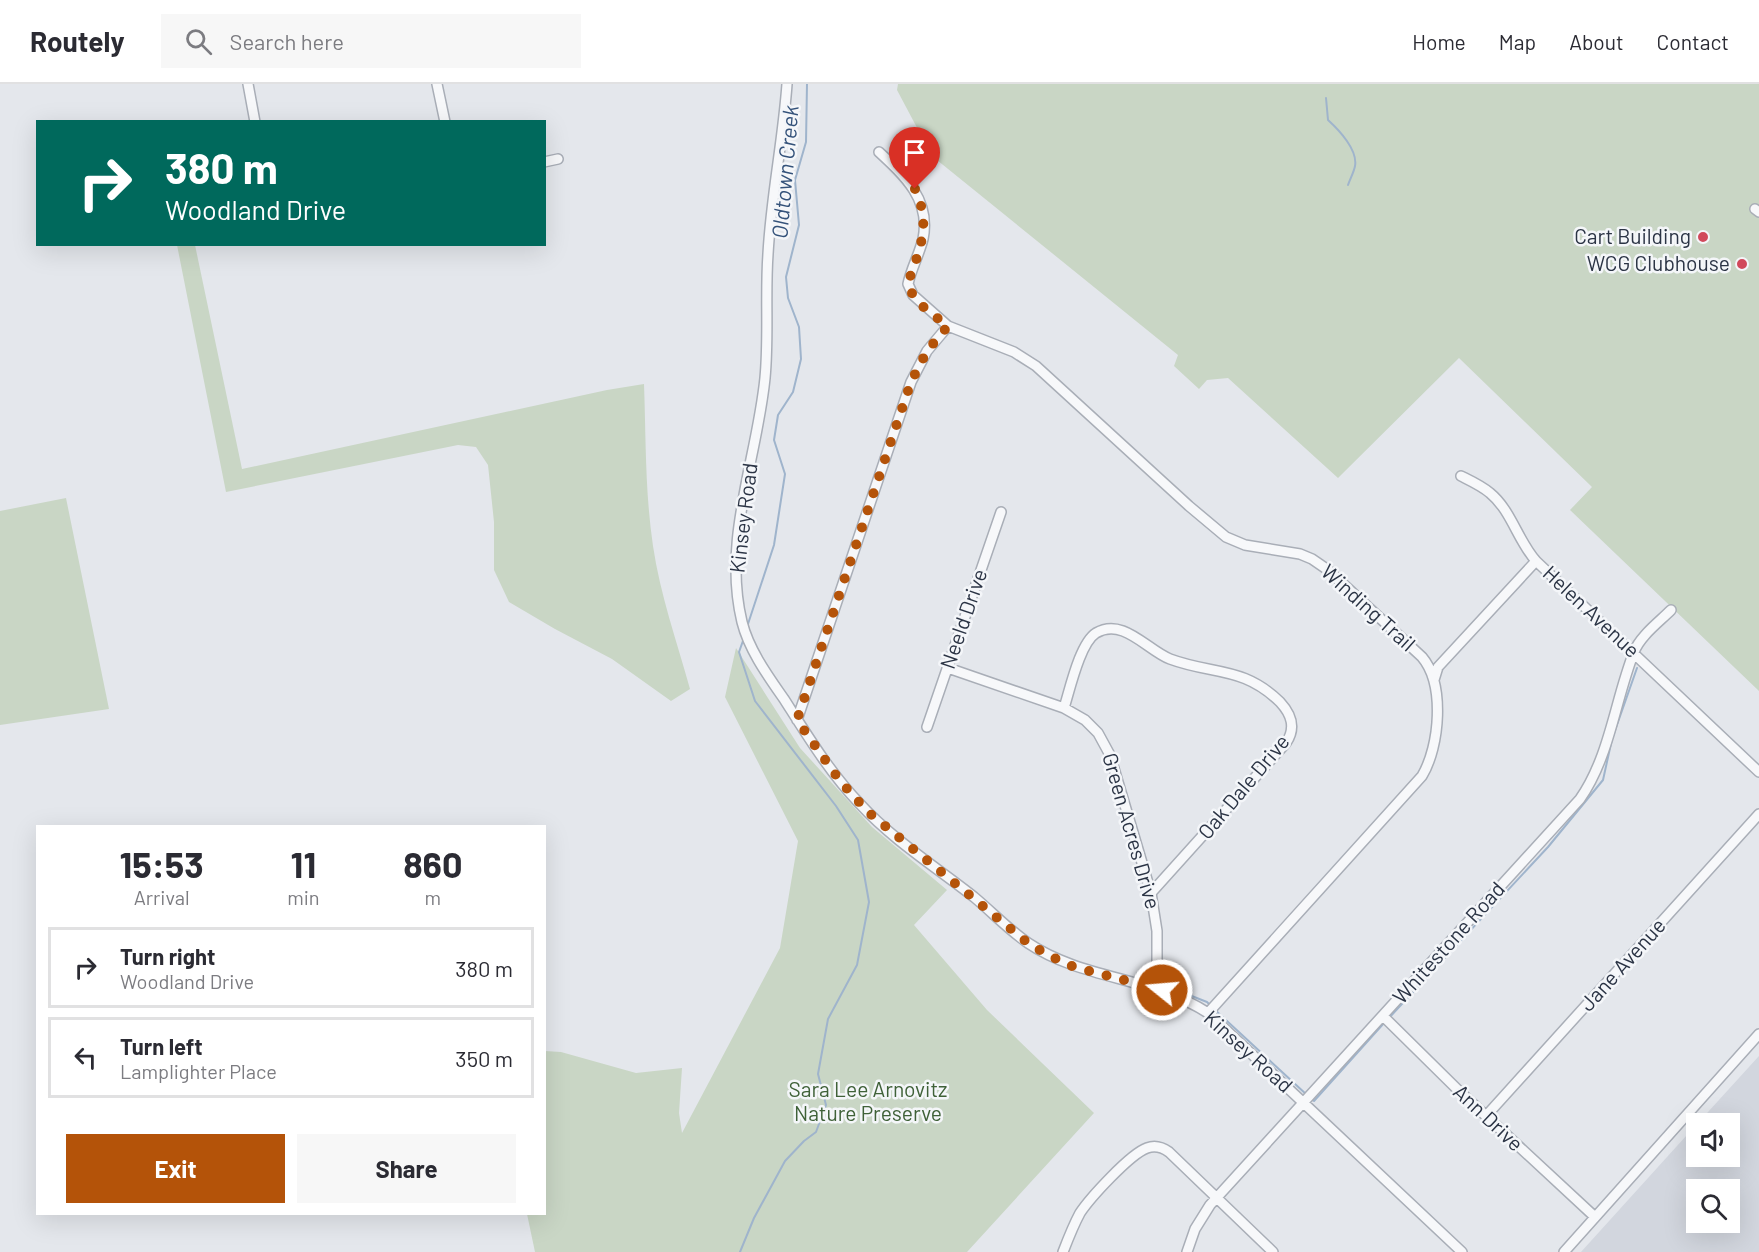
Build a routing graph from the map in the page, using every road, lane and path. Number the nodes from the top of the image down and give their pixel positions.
1 (248, 84) edge
2 (437, 84) edge
3 (787, 84) edge
4 (255, 120) edge
5 (445, 120) edge
6 (879, 152) dead end
7 (558, 159) dead end
8 (546, 162) edge
9 (948, 326) junction
10 (1461, 476) dead end
11 (1001, 512) dead end
12 (1536, 561) junction
13 (1671, 610) dead end
14 (1634, 652) junction
15 (948, 668) junction
16 (1434, 680) junction
17 (1064, 708) junction
18 (797, 720) junction
19 (927, 727) dead end
20 (1759, 772) edge
21 (1759, 814) edge
22 (1151, 893) junction
23 (1157, 989) junction
24 (1208, 1013) junction
25 (1383, 1016) junction
26 (1759, 1034) edge
27 (1303, 1102) junction
28 (1486, 1116) junction
29 (1216, 1198) junction
30 (1595, 1217) junction
31 (1063, 1252) edge
32 (1187, 1252) edge
33 (1273, 1252) edge
34 (1462, 1252) edge
35 (1564, 1252) edge

1 - 4 street
2 - 5 street
3 - 18 street, Kinsey Road
6 - 9 street
7 - 8 street
9 - 16 street, Winding Trail
9 - 18 street
10 - 12 street
11 - 15 street, Neeld Drive
12 - 14 street, Helen Avenue
12 - 16 street, Helen Avenue
13 - 14 street, Whitestone Road
14 - 20 street, Helen Avenue
14 - 25 street, Whitestone Road
15 - 17 street, Green Acres Drive
15 - 19 street, Neeld Drive
16 - 24 street, Winding Trail
17 - 22 street, Green Acres Drive
17 - 22 street, Oak Dale Drive
18 - 23 street, Kinsey Road
21 - 28 street, Jane Avenue
22 - 23 street, Green Acres Drive
23 - 24 street, Kinsey Road
24 - 27 street, Kinsey Road
25 - 27 street, Whitestone Road
25 - 28 street, Ann Drive
26 - 30 street
27 - 29 street, Whitestone Road
27 - 34 street, Kinsey Road
28 - 30 street, Ann Drive
29 - 31 street
29 - 32 street, Whitestone Road
29 - 33 street
30 - 35 street

